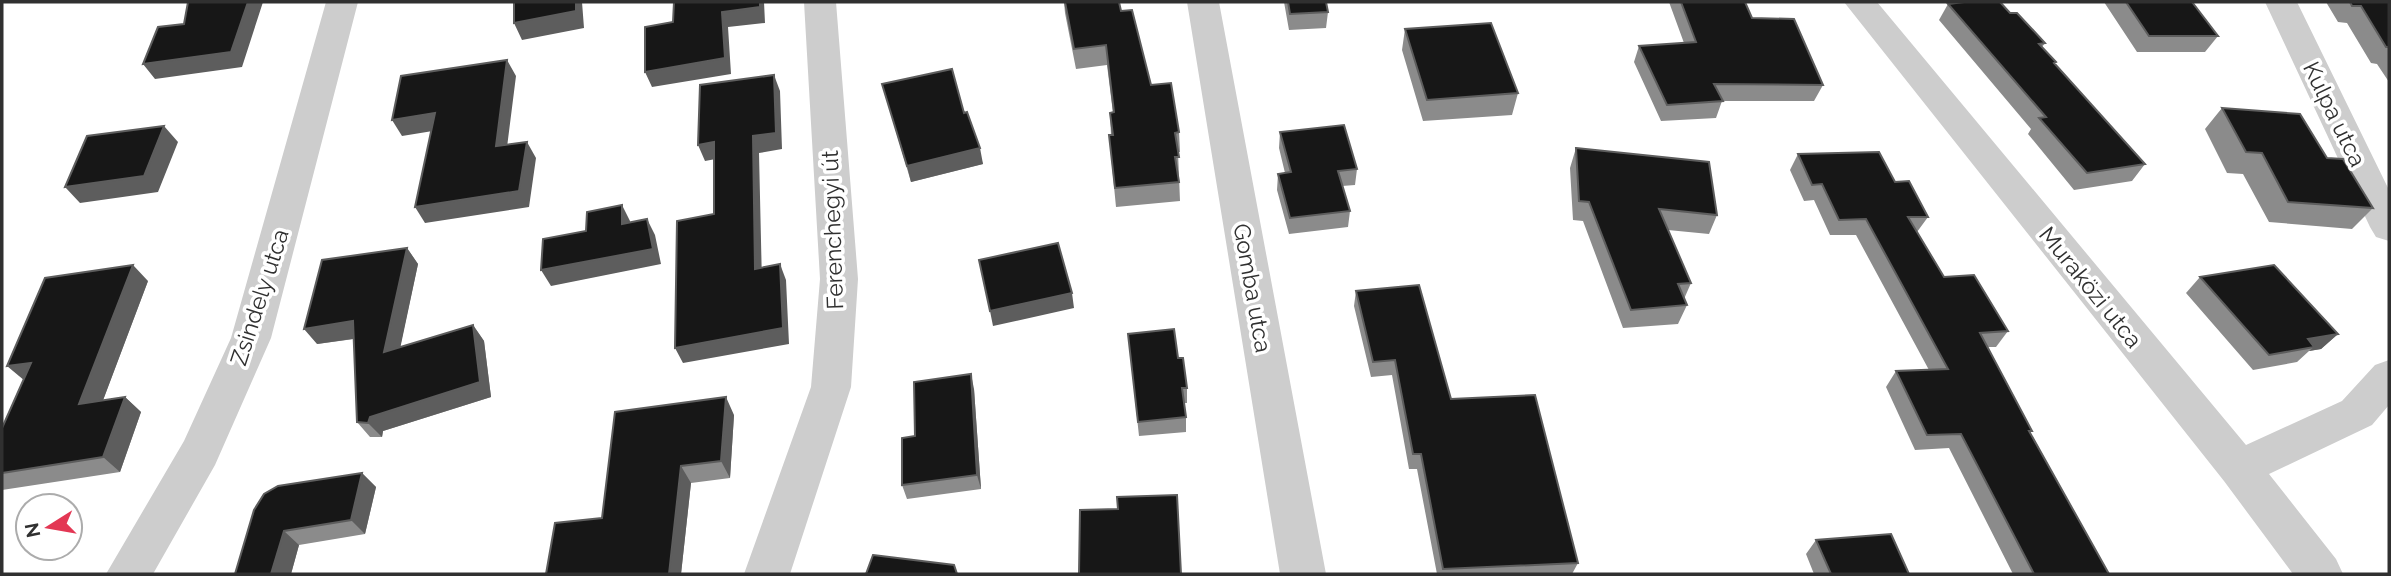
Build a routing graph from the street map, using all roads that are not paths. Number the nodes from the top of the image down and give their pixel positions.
1 (342, 2) edge
2 (821, 2) edge
3 (1203, 2) edge
4 (1860, 2) edge
5 (2281, 2) edge
6 (2389, 227) edge
7 (2389, 377) edge
8 (2239, 468) junction
9 (129, 574) edge
10 (767, 574) edge
11 (1303, 574) edge
12 (2320, 574) edge

1 - 9 street, Zsindely utca
2 - 10 street, Ferenchegyi út
3 - 11 street, Gomba utca
4 - 8 street, Muraközi utca
5 - 6 street, Kulpa utca
7 - 8 street
8 - 12 street, Muraközi utca

